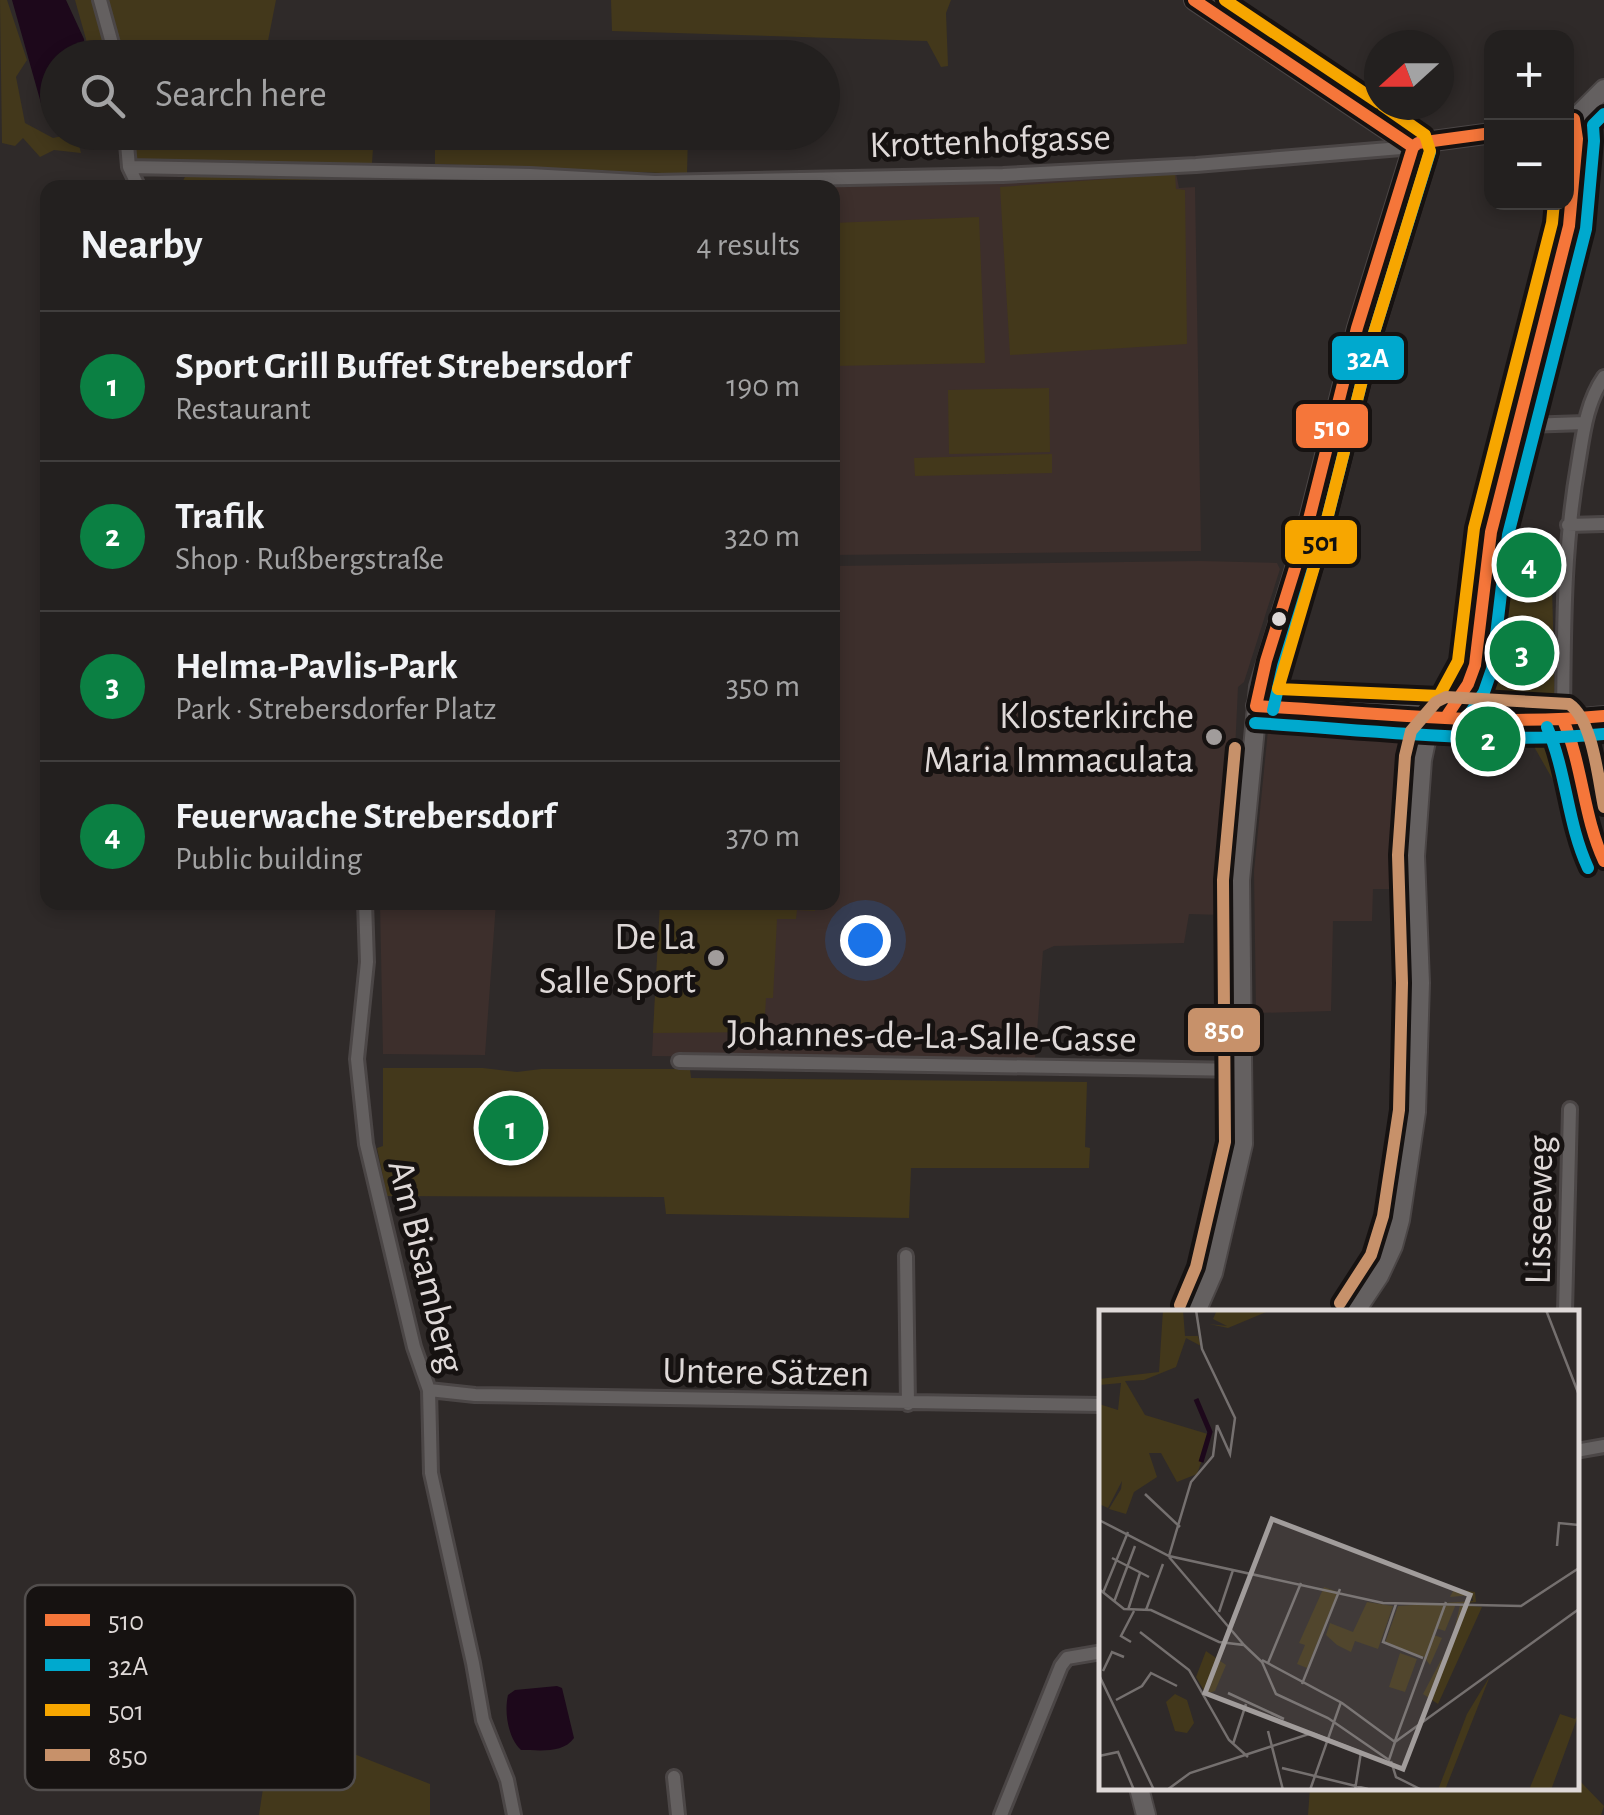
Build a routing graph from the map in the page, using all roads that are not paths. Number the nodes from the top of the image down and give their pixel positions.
1 (100, 0) edge
2 (1194, 0) edge
3 (111, 40) edge
4 (1604, 89) edge
5 (1571, 120) edge
6 (1574, 130) edge
7 (1484, 134) edge
8 (1413, 147) junction
9 (128, 150) edge
10 (130, 167) junction
11 (136, 180) edge
12 (598, 180) edge
13 (829, 180) edge
14 (1574, 182) edge
15 (1571, 210) edge
16 (1604, 377) edge
17 (1517, 420) junction
18 (1585, 423) junction
19 (1604, 524) edge
20 (1568, 526) junction
21 (1256, 706) junction
22 (1448, 714) junction
23 (1604, 716) edge
24 (1563, 720) junction
25 (1604, 861) edge
26 (364, 910) edge
27 (679, 1061) dead end
28 (1244, 1070) junction
29 (1570, 1108) dead end
30 (906, 1256) dead end
31 (1197, 1310) edge
32 (1355, 1310) edge
33 (1566, 1310) edge
34 (429, 1390) junction
35 (908, 1404) junction
36 (1099, 1406) edge
37 (1604, 1446) edge
38 (1579, 1450) edge
39 (1099, 1653) edge
40 (674, 1778) dead end
41 (1140, 1790) edge
42 (514, 1815) edge
43 (678, 1815) edge
44 (1001, 1815) edge
45 (1146, 1815) edge

1 - 3 street
2 - 8 main road
4 - 5 main road
6 - 14 main road
7 - 8 main road, Krottenhofgasse
8 - 13 street, Krottenhofgasse
8 - 21 main road
9 - 10 street
10 - 11 street
10 - 12 street, Krottenhofgasse
15 - 17 main road
16 - 18 street
17 - 18 street
17 - 22 main road
18 - 20 street
19 - 20 street
20 - 24 street
21 - 22 main road
21 - 28 main road
22 - 24 main road
22 - 32 main road
23 - 24 main road
24 - 25 street
26 - 34 street, Am Bisamberg
27 - 28 street, Johannes-de-La-Salle-Gasse
28 - 31 main road
29 - 33 street, Lisseeweg
30 - 35 street
34 - 35 street, Untere Sätzen
34 - 42 street, Am Bisamberg
35 - 36 street, Untere Sätzen
37 - 38 street
39 - 44 street
40 - 43 street
41 - 45 main road

